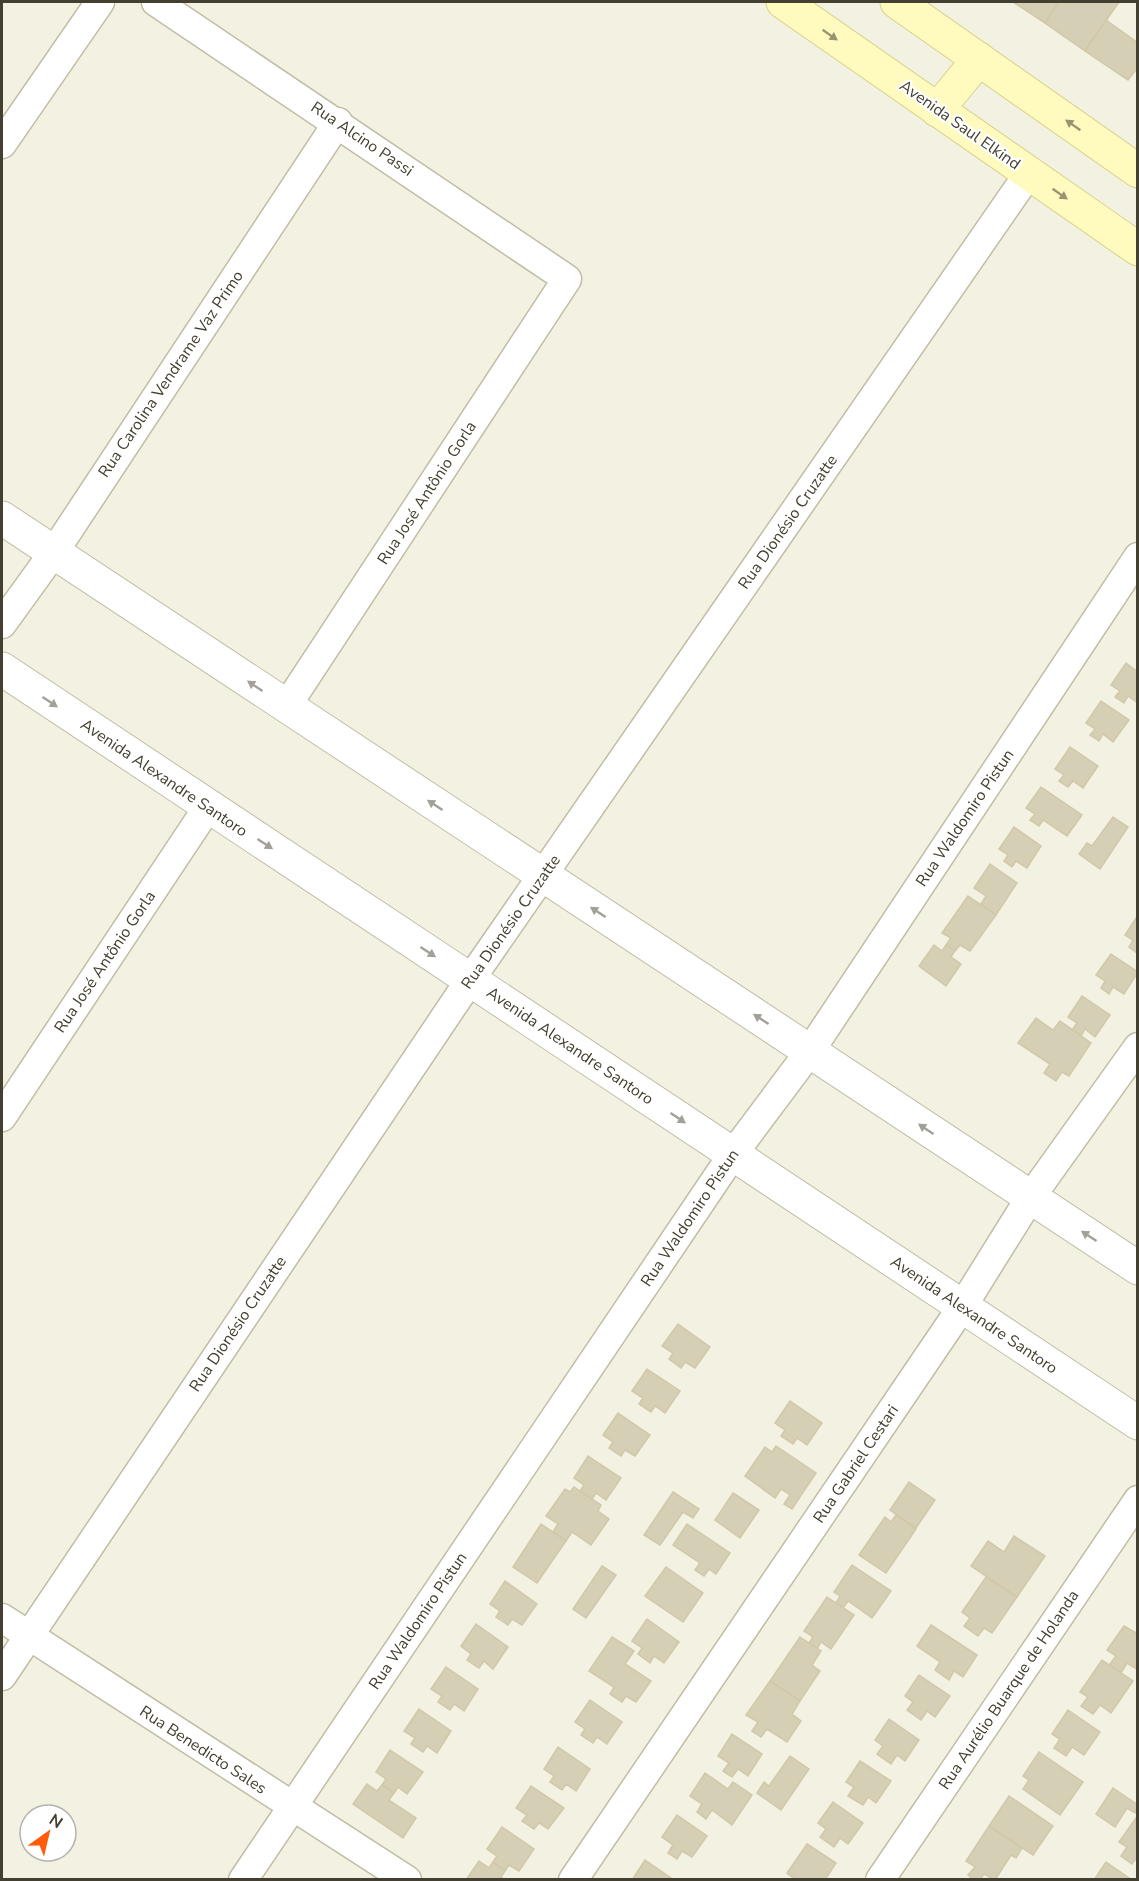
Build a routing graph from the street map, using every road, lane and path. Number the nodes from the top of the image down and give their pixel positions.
1 (100, 2) edge
2 (156, 2) edge
3 (783, 2) edge
4 (897, 2) edge
5 (979, 59) junction
6 (937, 110) junction
7 (339, 122) junction
8 (2, 144) edge
9 (1137, 171) edge
10 (1029, 173) junction
11 (1137, 249) edge
12 (567, 279) joint
13 (2, 518) edge
14 (54, 552) junction
15 (1137, 557) edge
16 (2, 624) edge
17 (2, 669) edge
18 (286, 707) junction
19 (208, 807) junction
20 (544, 876) junction
21 (470, 980) junction
22 (1137, 1047) edge
23 (810, 1052) junction
24 (2, 1117) edge
25 (733, 1154) junction
26 (1030, 1198) junction
27 (1137, 1268) edge
28 (962, 1307) junction
29 (1137, 1423) edge
30 (1137, 1500) edge
31 (2, 1618) edge
32 (28, 1637) junction
33 (2, 1676) edge
34 (292, 1807) junction
35 (243, 1880) edge
36 (407, 1880) edge
37 (573, 1880) edge
38 (880, 1880) edge

1 - 8 street
2 - 7 street, Rua Alcino Passi
3 -> 6 main road, Avenida Saul Elkind
4 - 5 main road
5 - 6 main road
9 -> 5 main road
6 - 10 main road, Avenida Saul Elkind
7 - 12 street, Rua Alcino Passi
7 - 14 street, Rua Carolina Vendrame Vaz Primo
10 -> 11 main road, Avenida Saul Elkind
10 - 20 street, Rua Dionésio Cruzatte
12 - 18 street, Rua José Antônio Gorla
13 - 14 street
14 - 16 street, Rua Carolina Vendrame Vaz Primo
18 -> 14 street
15 - 23 street, Rua Waldomiro Pistun
17 -> 19 street, Avenida Alexandre Santoro
20 -> 18 street
19 -> 21 street, Avenida Alexandre Santoro
19 - 24 street, Rua José Antônio Gorla
20 - 21 street, Rua Dionésio Cruzatte
23 -> 20 street
21 -> 25 street, Avenida Alexandre Santoro
21 - 32 street, Rua Dionésio Cruzatte
22 - 26 street, Rua Gabriel Cestari
23 - 25 street, Rua Waldomiro Pistun
26 -> 23 street
25 - 28 street, Avenida Alexandre Santoro
25 - 34 street, Rua Waldomiro Pistun
27 -> 26 street
26 - 28 street, Rua Gabriel Cestari
28 - 29 street, Avenida Alexandre Santoro
28 - 37 street, Rua Gabriel Cestari
30 - 38 street, Rua Aurélio Buarque de Holanda
31 - 32 street, Rua Benedicto Sales
32 - 33 street, Rua Dionésio Cruzatte
32 - 34 street, Rua Benedicto Sales
34 - 35 street, Rua Waldomiro Pistun
34 - 36 street, Rua Benedicto Sales

